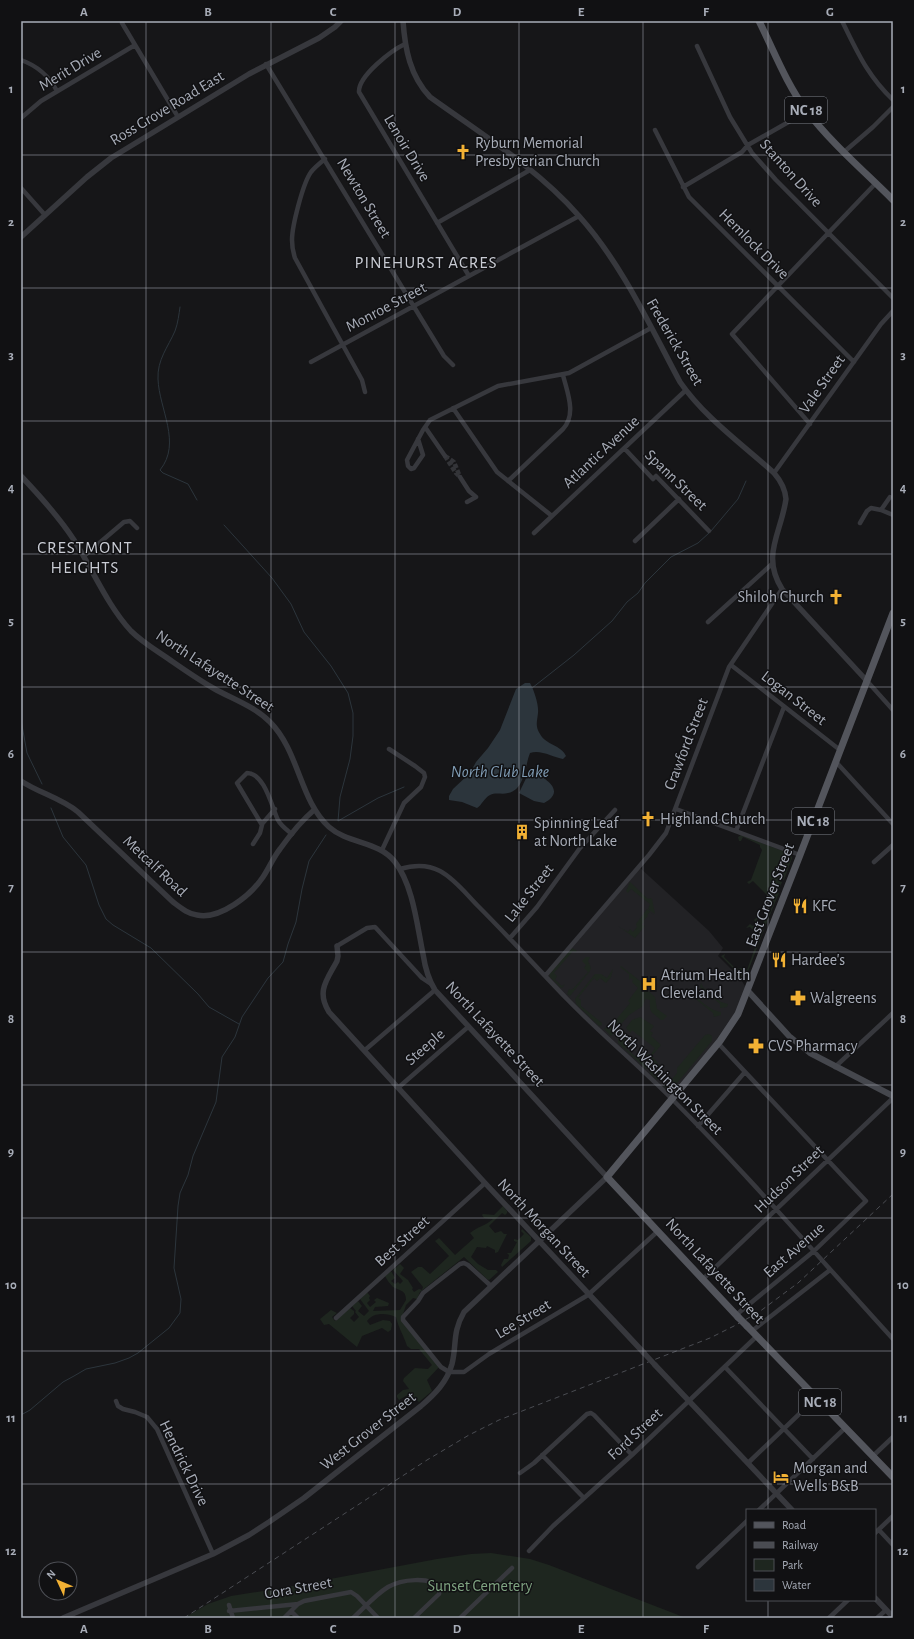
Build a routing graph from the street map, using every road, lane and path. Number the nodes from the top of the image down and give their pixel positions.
1 (341, 21) edge
2 (403, 21) edge
3 (759, 21) edge
4 (842, 21) edge
5 (122, 23) dead end
6 (405, 44) junction
7 (135, 45) junction
8 (697, 46) dead end
9 (21, 60) edge
10 (266, 64) junction
11 (57, 91) junction
12 (893, 100) edge
13 (893, 107) edge
14 (806, 110) junction
15 (178, 117) junction
16 (21, 118) edge
17 (655, 130) dead end
18 (748, 145) junction
19 (844, 152) junction
20 (325, 159) junction
21 (530, 170) junction
22 (876, 183) junction
23 (683, 187) junction
24 (21, 188) edge
25 (893, 200) edge
26 (45, 215) junction
27 (579, 216) junction
28 (437, 223) junction
29 (829, 234) junction
30 (21, 237) edge
31 (469, 276) junction
32 (778, 286) junction
33 (893, 298) edge
34 (414, 306) junction
35 (893, 311) edge
36 (651, 328) junction
37 (343, 345) junction
38 (311, 362) dead end
39 (854, 362) junction
40 (453, 365) dead end
41 (563, 375) junction
42 (686, 390) junction
43 (365, 392) dead end
44 (453, 408) junction
45 (810, 424) junction
46 (425, 426) junction
47 (417, 441) junction
48 (625, 448) junction
49 (445, 456) tunnel mouth
50 (774, 473) junction
51 (21, 476) edge
52 (460, 477) dead end
53 (508, 481) junction
54 (469, 491) dead end
55 (890, 497) dead end
56 (678, 499) junction
57 (881, 510) junction
58 (893, 515) edge
59 (552, 516) junction
60 (860, 523) dead end
61 (137, 528) dead end
62 (709, 531) dead end
63 (534, 533) dead end
64 (635, 541) dead end
65 (84, 556) junction
66 (772, 564) junction
67 (782, 589) junction
68 (893, 613) edge
69 (708, 622) dead end
70 (731, 665) junction
71 (866, 681) junction
72 (784, 707) junction
73 (892, 708) edge
74 (389, 749) dead end
75 (840, 750) junction
76 (836, 762) junction
77 (21, 781) edge
78 (275, 809) junction
79 (676, 809) junction
80 (314, 810) junction
81 (615, 810) dead end
82 (262, 824) junction
83 (893, 824) edge
84 (736, 831) junction
85 (292, 834) junction
86 (253, 844) dead end
87 (893, 845) edge
88 (382, 850) junction
89 (800, 856) junction
90 (874, 862) dead end
91 (400, 869) junction
92 (510, 938) junction
93 (337, 946) joint
94 (545, 976) junction
95 (431, 984) junction
96 (435, 990) junction
97 (748, 991) junction
98 (893, 1013) edge
99 (468, 1027) junction
100 (718, 1043) junction
101 (365, 1050) junction
102 (835, 1067) junction
103 (745, 1072) junction
104 (399, 1087) junction
105 (893, 1097) edge
106 (671, 1098) junction
107 (698, 1126) junction
108 (828, 1160) junction
109 (607, 1177) junction
110 (485, 1184) junction
111 (776, 1210) junction
112 (658, 1231) junction
113 (539, 1241) junction
114 (814, 1251) junction
115 (830, 1270) junction
116 (702, 1280) junction
117 (491, 1286) junction
118 (588, 1295) junction
119 (737, 1316) junction
120 (336, 1318) dead end
121 (752, 1331) junction
122 (893, 1339) edge
123 (725, 1366) junction
124 (449, 1372) junction
125 (816, 1398) junction
126 (116, 1401) dead end
127 (689, 1402) junction
128 (845, 1428) junction
129 (784, 1429) junction
130 (893, 1437) edge
131 (542, 1455) junction
132 (632, 1455) junction
133 (873, 1456) junction
134 (813, 1459) junction
135 (748, 1463) junction
136 (520, 1473) dead end
137 (893, 1477) edge
138 (777, 1494) junction
139 (584, 1498) junction
140 (760, 1509) edge
141 (791, 1509) edge
142 (893, 1516) edge
143 (746, 1523) edge
144 (877, 1532) edge
145 (893, 1545) edge
146 (529, 1551) dead end
147 (213, 1554) junction
148 (698, 1567) dead end
149 (512, 1568) dead end
150 (876, 1599) edge
151 (847, 1601) edge
152 (298, 1604) junction
153 (228, 1605) dead end
154 (366, 1606) junction
155 (886, 1610) junction
156 (230, 1611) junction
157 (291, 1611) junction
158 (893, 1617) edge
159 (63, 1618) edge
160 (233, 1618) edge
161 (284, 1618) edge
162 (298, 1618) edge
163 (353, 1618) edge
164 (378, 1618) edge
165 (414, 1618) edge
166 (460, 1618) edge
167 (829, 1618) edge
168 (877, 1618) edge

1 - 10 street, Ross Grove Road East
2 - 6 street, Frederick Street
3 - 14 main road, NC 18
4 - 12 street
5 - 7 street
6 - 21 street, Frederick Street
6 - 28 street, Lenoir Drive
7 - 11 street, Merit Drive
7 - 15 street
8 - 18 street, Stanton Drive
9 - 11 street
10 - 15 street, Ross Grove Road East
10 - 20 street, Newton Street
11 - 16 street, Merit Drive
13 - 19 street
14 - 18 street
14 - 19 main road, NC 18
15 - 26 street, Ross Grove Road East
17 - 23 street, Hemlock Drive
18 - 23 street
18 - 29 street, Stanton Drive
19 - 22 main road, NC 18
20 - 34 street, Newton Street
20 - 37 street
21 - 27 street, Frederick Street
21 - 28 street
22 - 25 main road, NC 18
22 - 29 street
23 - 32 street, Hemlock Drive
24 - 26 street
26 - 30 street, Ross Grove Road East
27 - 31 street, Monroe Street
27 - 36 street, Frederick Street
28 - 31 street, Lenoir Drive
29 - 32 street
29 - 33 street, Stanton Drive
31 - 34 street, Monroe Street
32 - 39 street, Hemlock Drive
32 - 45 street
34 - 37 street, Monroe Street
34 - 40 street, Newton Street
35 - 39 street, Vale Street
36 - 41 street
36 - 42 street, Frederick Street
37 - 38 street, Monroe Street
37 - 43 street
39 - 45 street, Vale Street
41 - 44 street
41 - 53 street
42 - 48 street, Atlantic Avenue
42 - 50 street, Frederick Street
44 - 46 street
44 - 53 street
45 - 50 street, Vale Street
46 - 47 street
46 - 49 street
47 - 47 street
48 - 56 street, Spann Street
48 - 59 street, Atlantic Avenue
50 - 66 street, Frederick Street
51 - 65 street, North Lafayette Street
52 - 54 street
53 - 59 street
55 - 57 street
56 - 62 street, Spann Street
56 - 64 street
57 - 58 street
57 - 60 street
59 - 63 street, Atlantic Avenue
61 - 65 street
65 - 80 street, North Lafayette Street
66 - 67 street, Frederick Street
66 - 69 street
67 - 70 street, Crawford Street
67 - 71 street, Frederick Street
68 - 71 main road, East Grover Street / NC 18
70 - 72 street, Logan Street
70 - 79 street, Crawford Street
71 - 73 street, Frederick Street
71 - 75 main road, East Grover Street / NC 18
72 - 75 street, Logan Street
72 - 84 street
74 - 88 street
75 - 76 main road, East Grover Street / NC 18
76 - 83 street
76 - 89 main road, East Grover Street / NC 18
77 - 85 street, Metcalf Road
78 - 82 street
78 - 82 street
78 - 85 street
79 - 84 street
79 - 94 street, Crawford Street
80 - 85 street, Metcalf Road
80 - 88 street, North Lafayette Street
81 - 92 street, Lake Street
82 - 86 street
84 - 89 street
87 - 90 street
88 - 91 street, North Lafayette Street
89 - 97 main road, East Grover Street / NC 18
91 - 92 street, North Washington Street
91 - 95 street, North Lafayette Street
92 - 94 street, North Washington Street
93 - 95 street
93 - 101 street, North Morgan Street
94 - 106 street, North Washington Street
95 - 96 street, North Lafayette Street
96 - 99 street, North Lafayette Street
96 - 101 street
97 - 100 main road, East Grover Street / NC 18
97 - 102 main road
98 - 102 street
99 - 104 street, Steeple
99 - 109 street, North Lafayette Street
100 - 103 street
100 - 106 main road, East Grover Street / NC 18
101 - 104 street, North Morgan Street
102 - 105 main road
103 - 107 street
103 - 108 street
104 - 110 street, North Morgan Street
105 - 108 street, Hudson Street
106 - 107 street, North Washington Street
106 - 109 main road, East Grover Street / NC 18
107 - 111 street, North Washington Street
108 - 111 street, Hudson Street
108 - 114 street, East Avenue
109 - 112 main road, North Lafayette Street / NC 18
109 - 113 street, West Grover Street
110 - 113 street, North Morgan Street
110 - 120 street, Best Street
111 - 114 street, North Washington Street
111 - 116 street, Hudson Street
112 - 116 main road, North Lafayette Street / NC 18
112 - 118 street, Lee Street
113 - 117 street, West Grover Street
113 - 118 street, North Morgan Street
114 - 115 street, North Washington Street
114 - 119 street, East Avenue
115 - 121 street, Ford Street
115 - 122 street, North Washington Street
116 - 119 main road, North Lafayette Street / NC 18
117 - 124 street, West Grover Street
117 - 124 street
118 - 124 street, Lee Street
118 - 127 street, North Morgan Street, bridge
119 - 121 main road, North Lafayette Street / NC 18, bridge
121 - 123 street, Ford Street
121 - 125 main road, North Lafayette Street / NC 18
123 - 127 street, Ford Street
123 - 129 street
124 - 147 street, West Grover Street
125 - 128 main road, North Lafayette Street / NC 18
125 - 129 street
126 - 147 street, Hendrick Drive
127 - 132 street, Ford Street
127 - 135 street, North Morgan Street
128 - 133 main road, North Lafayette Street / NC 18
128 - 134 street
129 - 134 street
129 - 135 street
130 - 133 street
131 - 132 street
131 - 136 street
131 - 139 street
132 - 139 street, Ford Street
133 - 137 main road, North Lafayette Street / NC 18
134 - 138 street
135 - 138 street, North Morgan Street
138 - 140 street
138 - 141 street, North Morgan Street
139 - 146 street, Ford Street
142 - 144 street
143 - 148 street
144 - 145 street
147 - 159 street, West Grover Street
149 - 166 street
150 - 155 street
151 - 167 street
152 - 154 street, Cora Street
152 - 156 street, Cora Street
152 - 157 street
153 - 156 street
154 - 163 street
154 - 164 street, Cora Street
154 - 165 street
155 - 158 street
155 - 168 street
156 - 160 street
157 - 161 street
157 - 162 street

